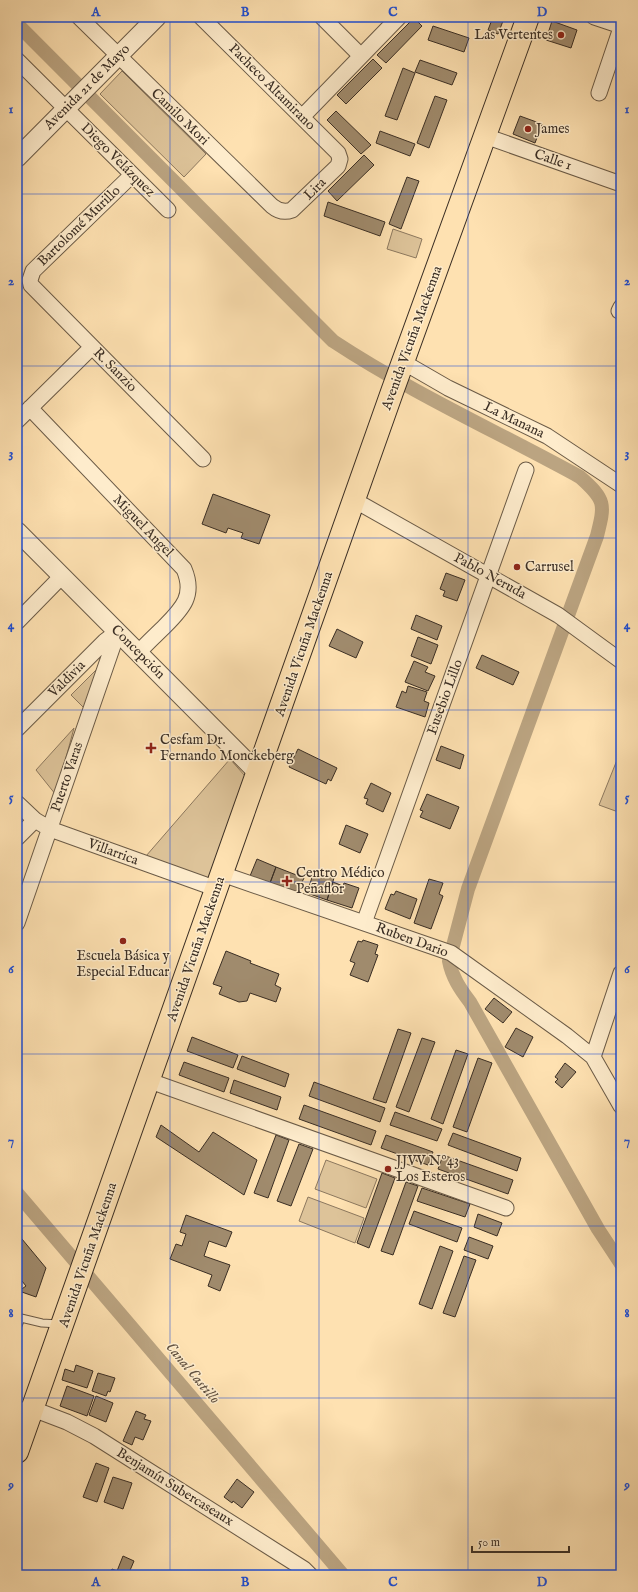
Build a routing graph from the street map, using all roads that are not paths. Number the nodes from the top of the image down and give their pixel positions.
1 (79, 17) edge
2 (157, 17) edge
3 (201, 17) edge
4 (322, 17) edge
5 (399, 17) edge
6 (528, 17) edge
7 (594, 17) edge
8 (621, 27) edge
9 (118, 56) junction
10 (361, 56) junction
11 (17, 60) edge
12 (599, 93) dead end
13 (70, 105) junction
14 (302, 117) junction
15 (485, 136) junction
16 (17, 158) edge
17 (340, 159) joint
18 (132, 175) junction
19 (621, 184) edge
20 (168, 210) dead end
21 (284, 212) joint
22 (30, 280) joint
23 (92, 347) junction
24 (403, 362) junction
25 (30, 408) junction
26 (17, 421) edge
27 (203, 459) dead end
28 (526, 470) dead end
29 (621, 485) edge
30 (354, 500) junction
31 (17, 531) edge
32 (62, 576) junction
33 (488, 576) junction
34 (17, 622) edge
35 (118, 631) junction
36 (139, 652) junction
37 (621, 661) edge
38 (17, 729) edge
39 (258, 773) junction
40 (17, 803) edge
41 (35, 820) junction
42 (50, 829) junction
43 (17, 838) edge
44 (220, 882) junction
45 (17, 923) edge
46 (364, 923) junction
47 (621, 973) edge
48 (593, 1057) junction
49 (150, 1081) junction
50 (621, 1106) edge
51 (506, 1208) dead end
52 (19, 1317) edge
53 (63, 1324) junction
54 (17, 1328) edge
55 (25, 1407) edge
56 (17, 1452) edge
57 (310, 1575) edge

1 - 9 street, Camilo Mori
2 - 9 street, Avenida 21 de Mayo
3 - 14 street, Pacheco Altamirano
4 - 10 street
5 - 10 street
6 - 15 main road, Avenida Vicuña Mackenna
7 - 8 street
8 - 12 street
9 - 13 street, Avenida 21 de Mayo
9 - 21 street, Camilo Mori
10 - 14 street
11 - 13 street, Diego Velázquez
13 - 16 street, Avenida 21 de Mayo
13 - 18 street, Diego Velázquez
14 - 17 street, Pacheco Altamirano
15 - 19 street, Calle 1
15 - 24 main road, Avenida Vicuña Mackenna
17 - 21 street, Lira
18 - 20 street, Diego Velázquez
18 - 22 street, Bartolomé Murillo
22 - 23 street, R. Sanzio
23 - 25 street
23 - 27 street, R. Sanzio
24 - 29 street, La Manana
24 - 30 main road, Avenida Vicuña Mackenna
25 - 26 street
25 - 36 street, Miguel Angel
28 - 33 street, Eusebio Lillo
30 - 33 street, Pablo Neruda
30 - 39 main road, Avenida Vicuña Mackenna
31 - 32 street, Concepción
32 - 34 street
32 - 35 street, Concepción
33 - 37 street, Pablo Neruda
33 - 46 street, Eusebio Lillo
35 - 36 street, Concepción
35 - 38 street, Valdivia
35 - 42 street, Puerto Varas
36 - 39 street, Concepción
39 - 44 main road, Avenida Vicuña Mackenna
40 - 41 street, Villarrica
41 - 42 street, Villarrica
41 - 43 street
42 - 44 street, Villarrica
42 - 45 street, Puerto Varas
44 - 46 street, Ruben Dario
44 - 49 main road, Avenida Vicuña Mackenna
46 - 48 street, Ruben Dario
47 - 48 street
48 - 50 street, Ruben Dario
49 - 51 street
49 - 53 main road, Avenida Vicuña Mackenna
52 - 53 lane
52 - 54 lane
53 - 55 main road, Avenida Vicuña Mackenna
55 - 56 main road, Avenida Vicuña Mackenna
55 - 57 street, Benjamín Subercaseaux

